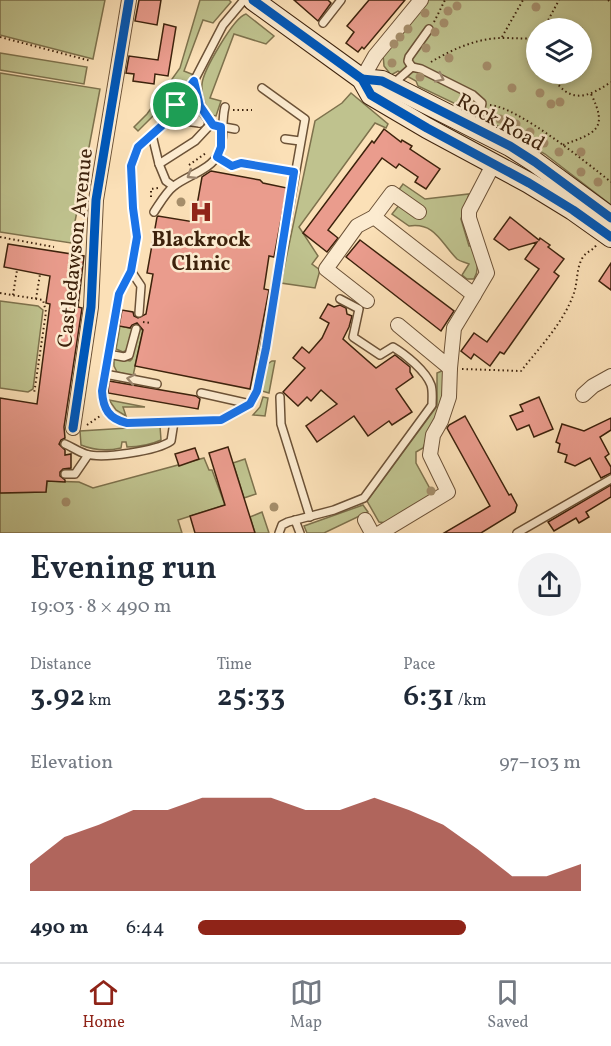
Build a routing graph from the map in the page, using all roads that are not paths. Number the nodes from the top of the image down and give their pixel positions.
1 (129, 0) edge
2 (244, 0) edge
3 (253, 0) edge
4 (341, 0) edge
5 (419, 2) edge
6 (323, 23) dead end
7 (429, 29) road end
8 (412, 68) junction
9 (362, 78) junction
10 (195, 84) junction
11 (391, 85) junction
12 (262, 88) dead end
13 (227, 109) road end
14 (166, 122) junction
15 (199, 123) junction
16 (211, 125) junction
17 (221, 127) junction
18 (235, 129) dead end
19 (477, 129) junction
20 (152, 135) junction
21 (285, 139) dead end
22 (300, 141) junction
23 (504, 144) junction
24 (241, 163) dead end
25 (494, 163) junction
26 (159, 164) junction
27 (294, 172) junction
28 (173, 186) junction
29 (154, 212) dead end
30 (419, 212) dead end
31 (374, 217) junction
32 (609, 229) edge
33 (131, 271) junction
34 (474, 295) junction
35 (340, 299) dead end
36 (367, 301) dead end
37 (139, 313) dead end
38 (398, 325) dead end
39 (136, 329) dead end
40 (108, 354) junction
41 (450, 368) junction
42 (105, 374) junction
43 (611, 376) edge
44 (158, 384) dead end
45 (201, 393) dead end
46 (583, 395) dead end
47 (280, 397) dead end
48 (250, 404) junction
49 (174, 422) junction
50 (73, 428) dead end
51 (65, 444) dead end
52 (88, 455) junction
53 (65, 474) dead end
54 (611, 479) edge
55 (310, 517) junction
56 (296, 520) junction
57 (365, 520) dead end
58 (279, 533) edge
59 (300, 533) edge
60 (372, 533) edge
61 (380, 533) edge
62 (517, 533) edge

1 - 50 street, Castledawson Avenue
2 - 10 lane
3 - 9 main road, Rock Road
4 - 6 lane
5 - 9 street
7 - 8 lane
8 - 11 lane
8 -> 19 lane
9 - 11 main road, Rock Road
9 - 25 main road, Rock Road
10 - 14 lane
10 - 15 lane
10 - 16 lane
11 - 19 main road, Rock Road
12 - 22 lane
13 - 17 lane
14 - 15 lane
14 - 20 lane
15 - 16 lane
16 - 17 lane
16 - 26 lane
17 - 18 lane
17 -> 28 lane
19 - 23 main road, Rock Road
20 - 26 lane
20 - 33 lane
21 - 22 lane
22 - 27 lane
23 - 25 main road
23 - 32 main road, Rock Road
24 - 27 lane
25 - 32 main road, Rock Road
25 - 34 street
26 - 28 lane
27 - 48 lane
28 - 29 lane
30 - 31 street
31 - 34 street
31 - 36 street
33 - 37 lane
33 - 40 lane
34 - 41 street
35 - 55 lane
38 - 41 street
39 - 40 lane
40 - 42 lane
41 - 61 street
44 -> 42 lane
42 - 49 lane
43 - 46 street
45 - 48 lane
47 - 55 lane
48 - 49 lane
49 - 52 lane
51 - 52 lane
52 - 53 lane
54 - 62 lane
55 - 56 lane
56 - 58 lane
56 - 59 lane
57 - 60 street

